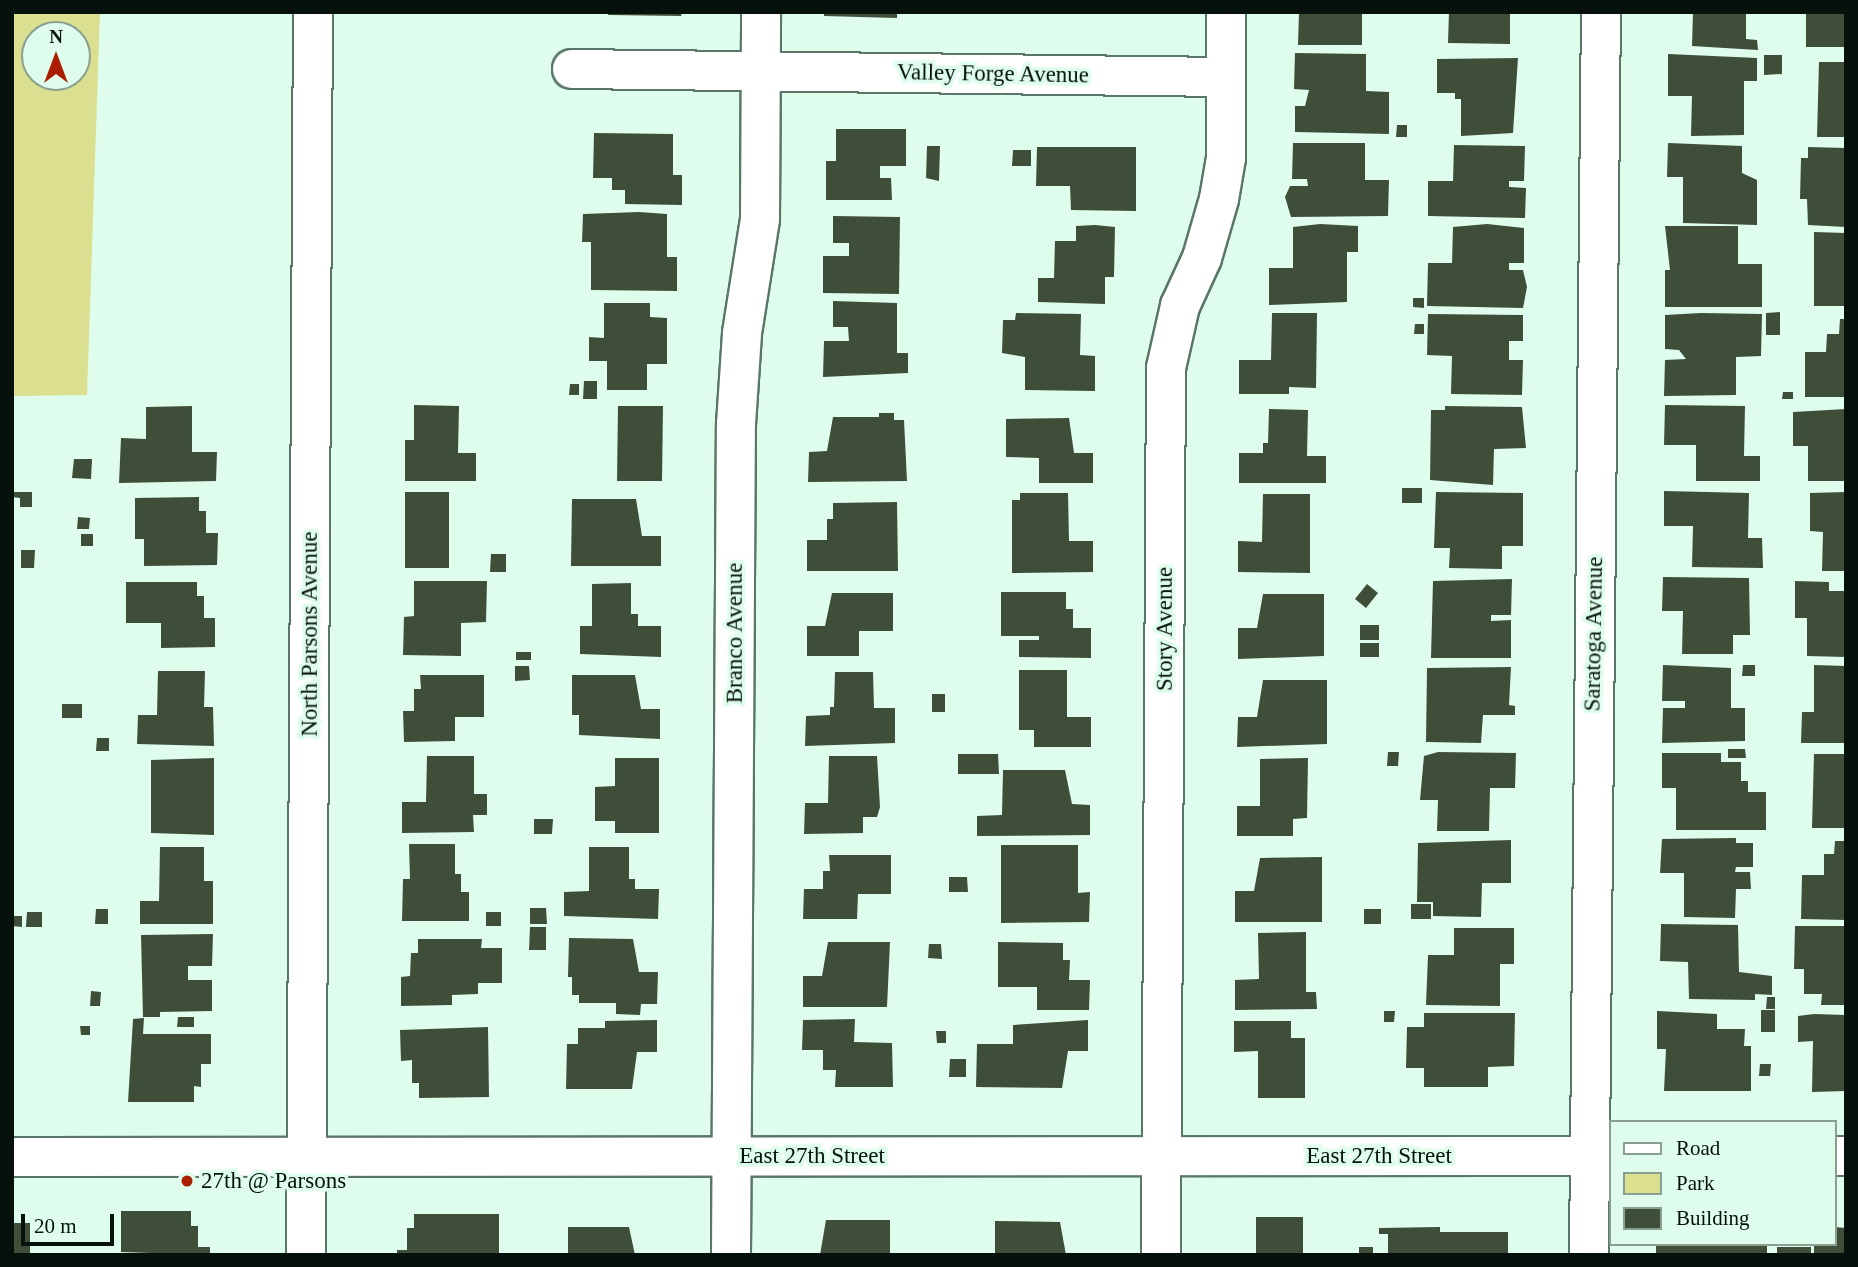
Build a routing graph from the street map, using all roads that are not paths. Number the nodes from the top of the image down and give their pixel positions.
1 (313, 12) edge
2 (761, 12) edge
3 (1226, 12) edge
4 (1601, 12) edge
5 (572, 69) dead end
6 (760, 70) junction
7 (1226, 78) junction
8 (731, 1156) junction
9 (1163, 1156) junction
10 (1601, 1156) edge
11 (12, 1157) edge
12 (307, 1157) junction
13 (306, 1255) edge
14 (731, 1255) edge
15 (1160, 1255) edge
16 (1588, 1255) edge

1 - 12 street, North Parsons Avenue
2 - 6 street, Branco Avenue
3 - 7 street, Story Avenue
4 - 10 street, Saratoga Avenue
5 - 6 street, Valley Forge Avenue
6 - 7 street, Valley Forge Avenue
6 - 8 street, Branco Avenue
7 - 9 street, Story Avenue
8 - 9 street, East 27th Street
8 - 12 street, East 27th Street
8 - 14 street, Branco Avenue
9 - 10 street, East 27th Street
9 - 15 street, Story Avenue
10 - 16 street, Saratoga Avenue
11 - 12 street, East 27th Street
12 - 13 street, North Parsons Avenue

